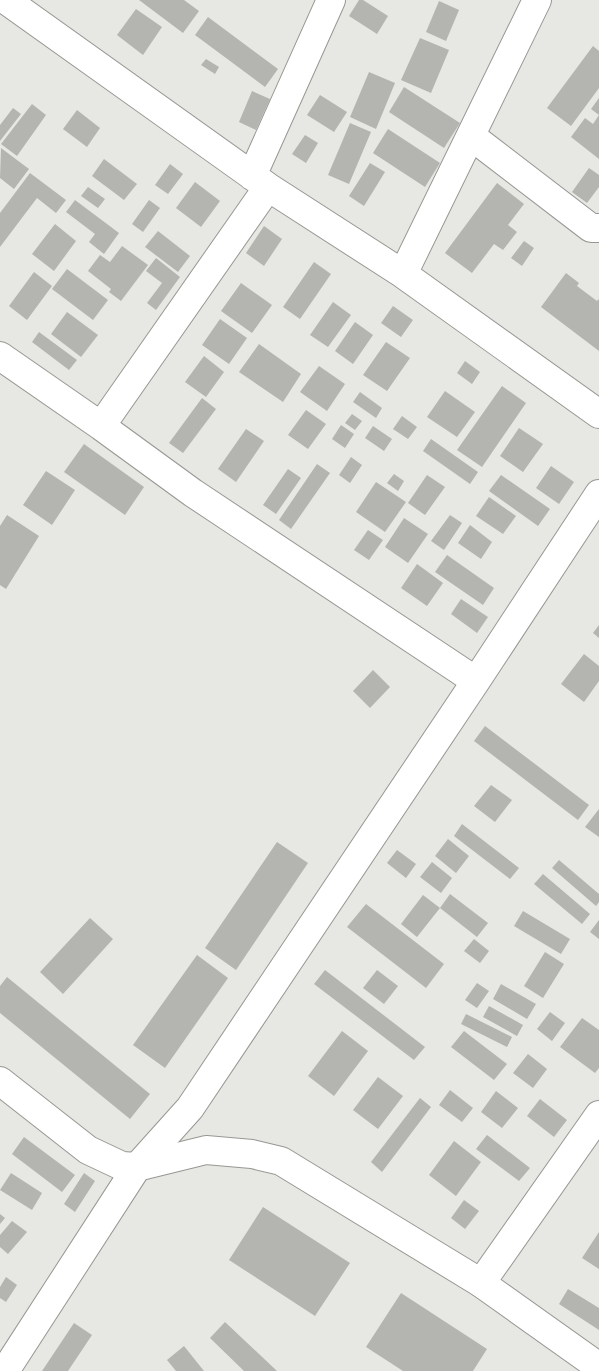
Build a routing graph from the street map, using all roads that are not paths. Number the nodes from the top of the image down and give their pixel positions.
1 (6, 0) edge
2 (331, 0) edge
3 (537, 0) edge
4 (471, 136) junction
5 (260, 182) junction
6 (599, 228) edge
7 (403, 274) junction
8 (0, 356) edge
9 (599, 414) edge
10 (101, 426) junction
11 (599, 494) edge
12 (476, 681) junction
13 (0, 1081) edge
14 (599, 1116) edge
15 (137, 1167) junction
16 (480, 1283) junction
17 (7, 1356) edge
18 (599, 1367) edge

1 - 5 street
2 - 5 street
3 - 4 street
4 - 6 street
4 - 7 street
5 - 7 street
5 - 10 street
7 - 9 street
8 - 10 street
10 - 12 street
11 - 12 street
12 - 15 street
13 - 15 street
14 - 16 street
15 - 16 street
15 - 17 street
16 - 18 street

